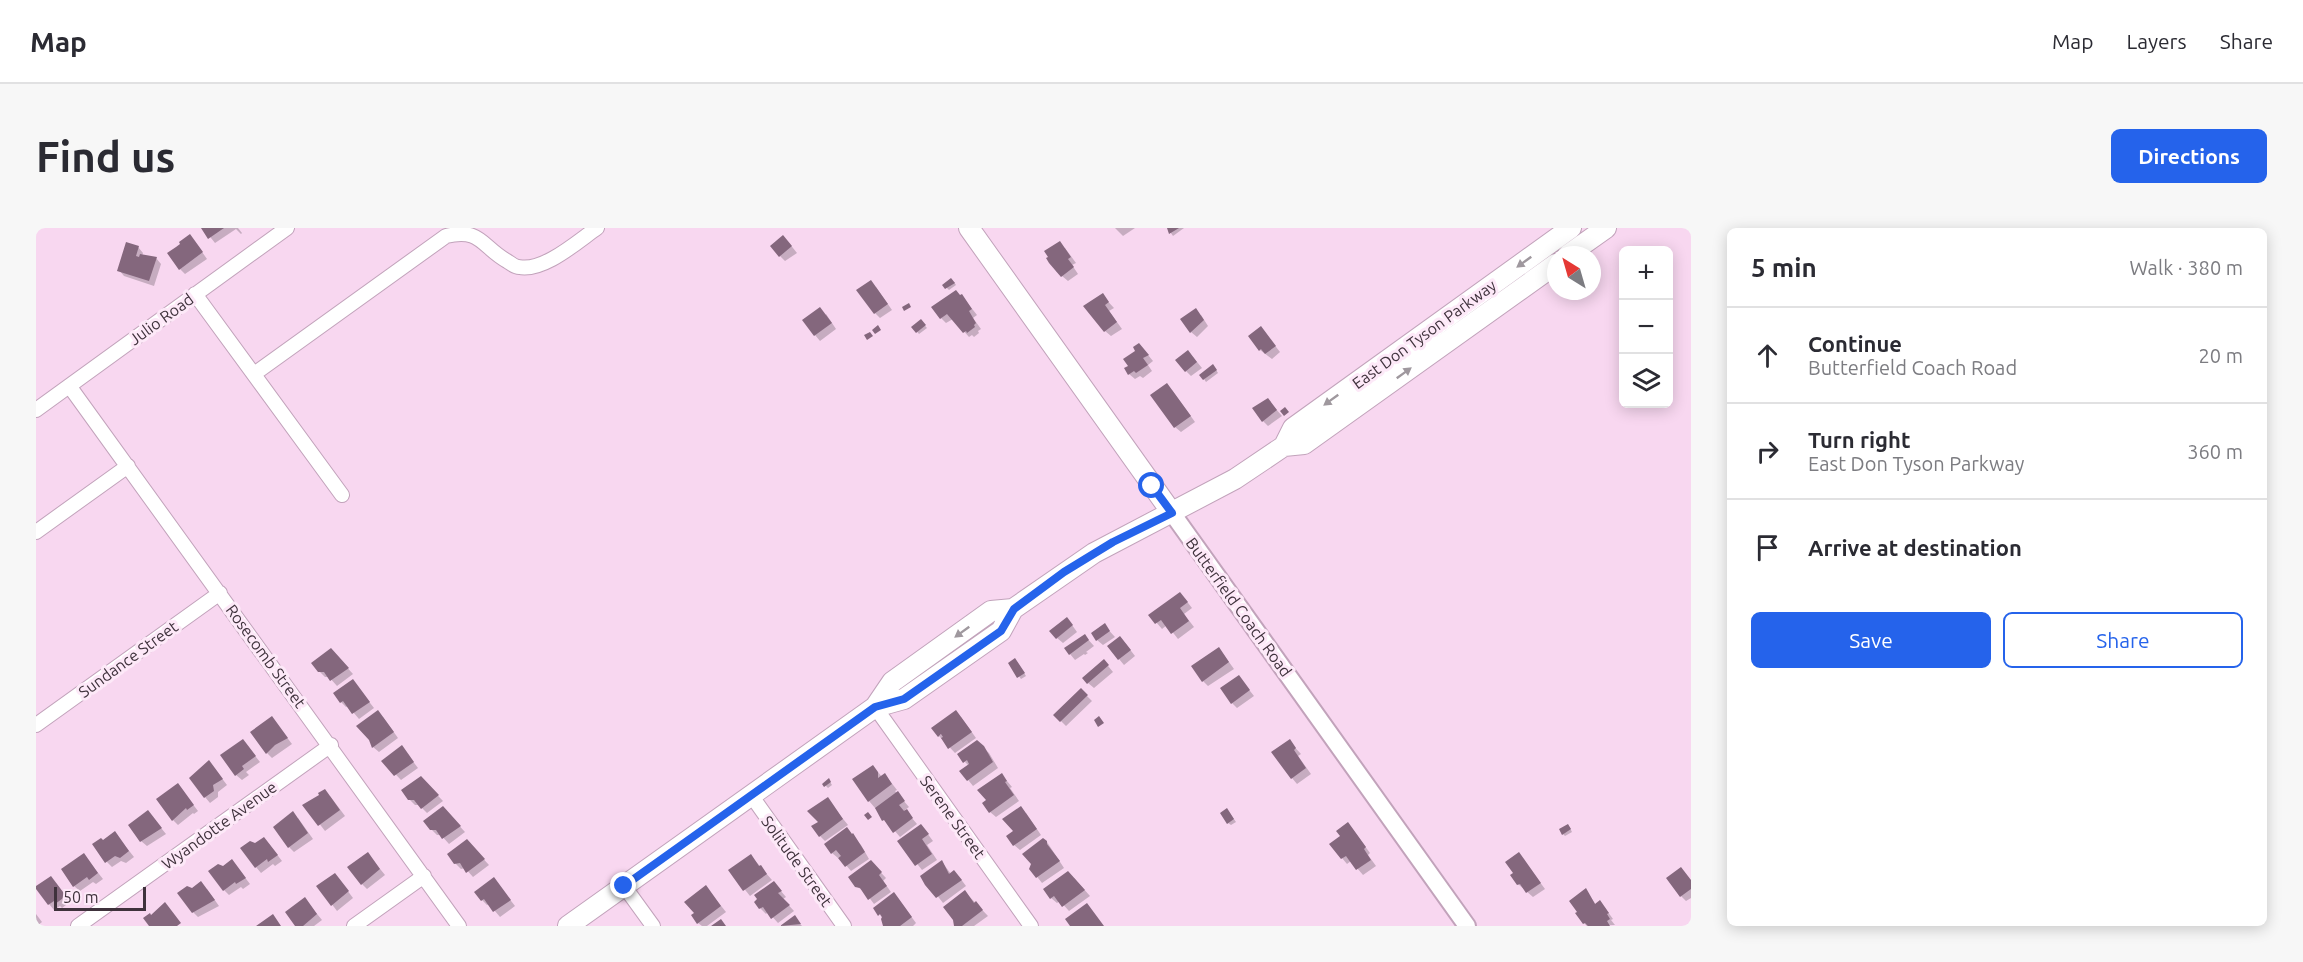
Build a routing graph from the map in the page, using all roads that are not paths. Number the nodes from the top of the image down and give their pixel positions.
1 (287, 228) edge
2 (597, 228) edge
3 (969, 228) edge
4 (1571, 228) edge
5 (1606, 228) edge
6 (1581, 246) edge
7 (1547, 270) edge
8 (195, 294) junction
9 (254, 374) junction
10 (70, 387) junction
11 (36, 410) edge
12 (1284, 446) junction
13 (128, 466) junction
14 (342, 495) dead end
15 (1172, 513) junction
16 (36, 532) edge
17 (220, 592) junction
18 (875, 707) junction
19 (36, 725) edge
20 (330, 745) junction
21 (751, 795) junction
22 (424, 876) junction
23 (624, 886) junction
24 (78, 926) edge
25 (354, 926) edge
26 (459, 926) edge
27 (568, 926) edge
28 (653, 926) edge
29 (844, 926) edge
30 (1031, 926) edge
31 (1467, 926) edge

1 - 8 street, Julio Road
2 - 9 street
3 - 15 main road, Butterfield Coach Road
4 -> 12 main road, East Don Tyson Parkway
5 - 6 main road
12 -> 7 main road, East Don Tyson Parkway
8 - 9 street
8 - 10 street, Julio Road
9 - 14 street
10 - 11 street, Julio Road
10 - 13 street, Rosecomb Street
12 - 15 main road, East Don Tyson Parkway
13 - 16 street
13 - 17 street, Rosecomb Street
15 - 18 main road, East Don Tyson Parkway
15 - 31 street, Butterfield Coach Road
17 - 19 street, Sundance Street
17 - 20 street, Rosecomb Street
18 - 21 main road, East Don Tyson Parkway
18 - 30 street, Serene Street
20 - 22 street, Rosecomb Street
20 - 24 street, Wyandotte Avenue
21 - 23 main road, East Don Tyson Parkway
21 - 29 street, Solitude Street
22 - 25 street
22 - 26 street, Rosecomb Street
23 - 27 main road, East Don Tyson Parkway
23 - 28 street

